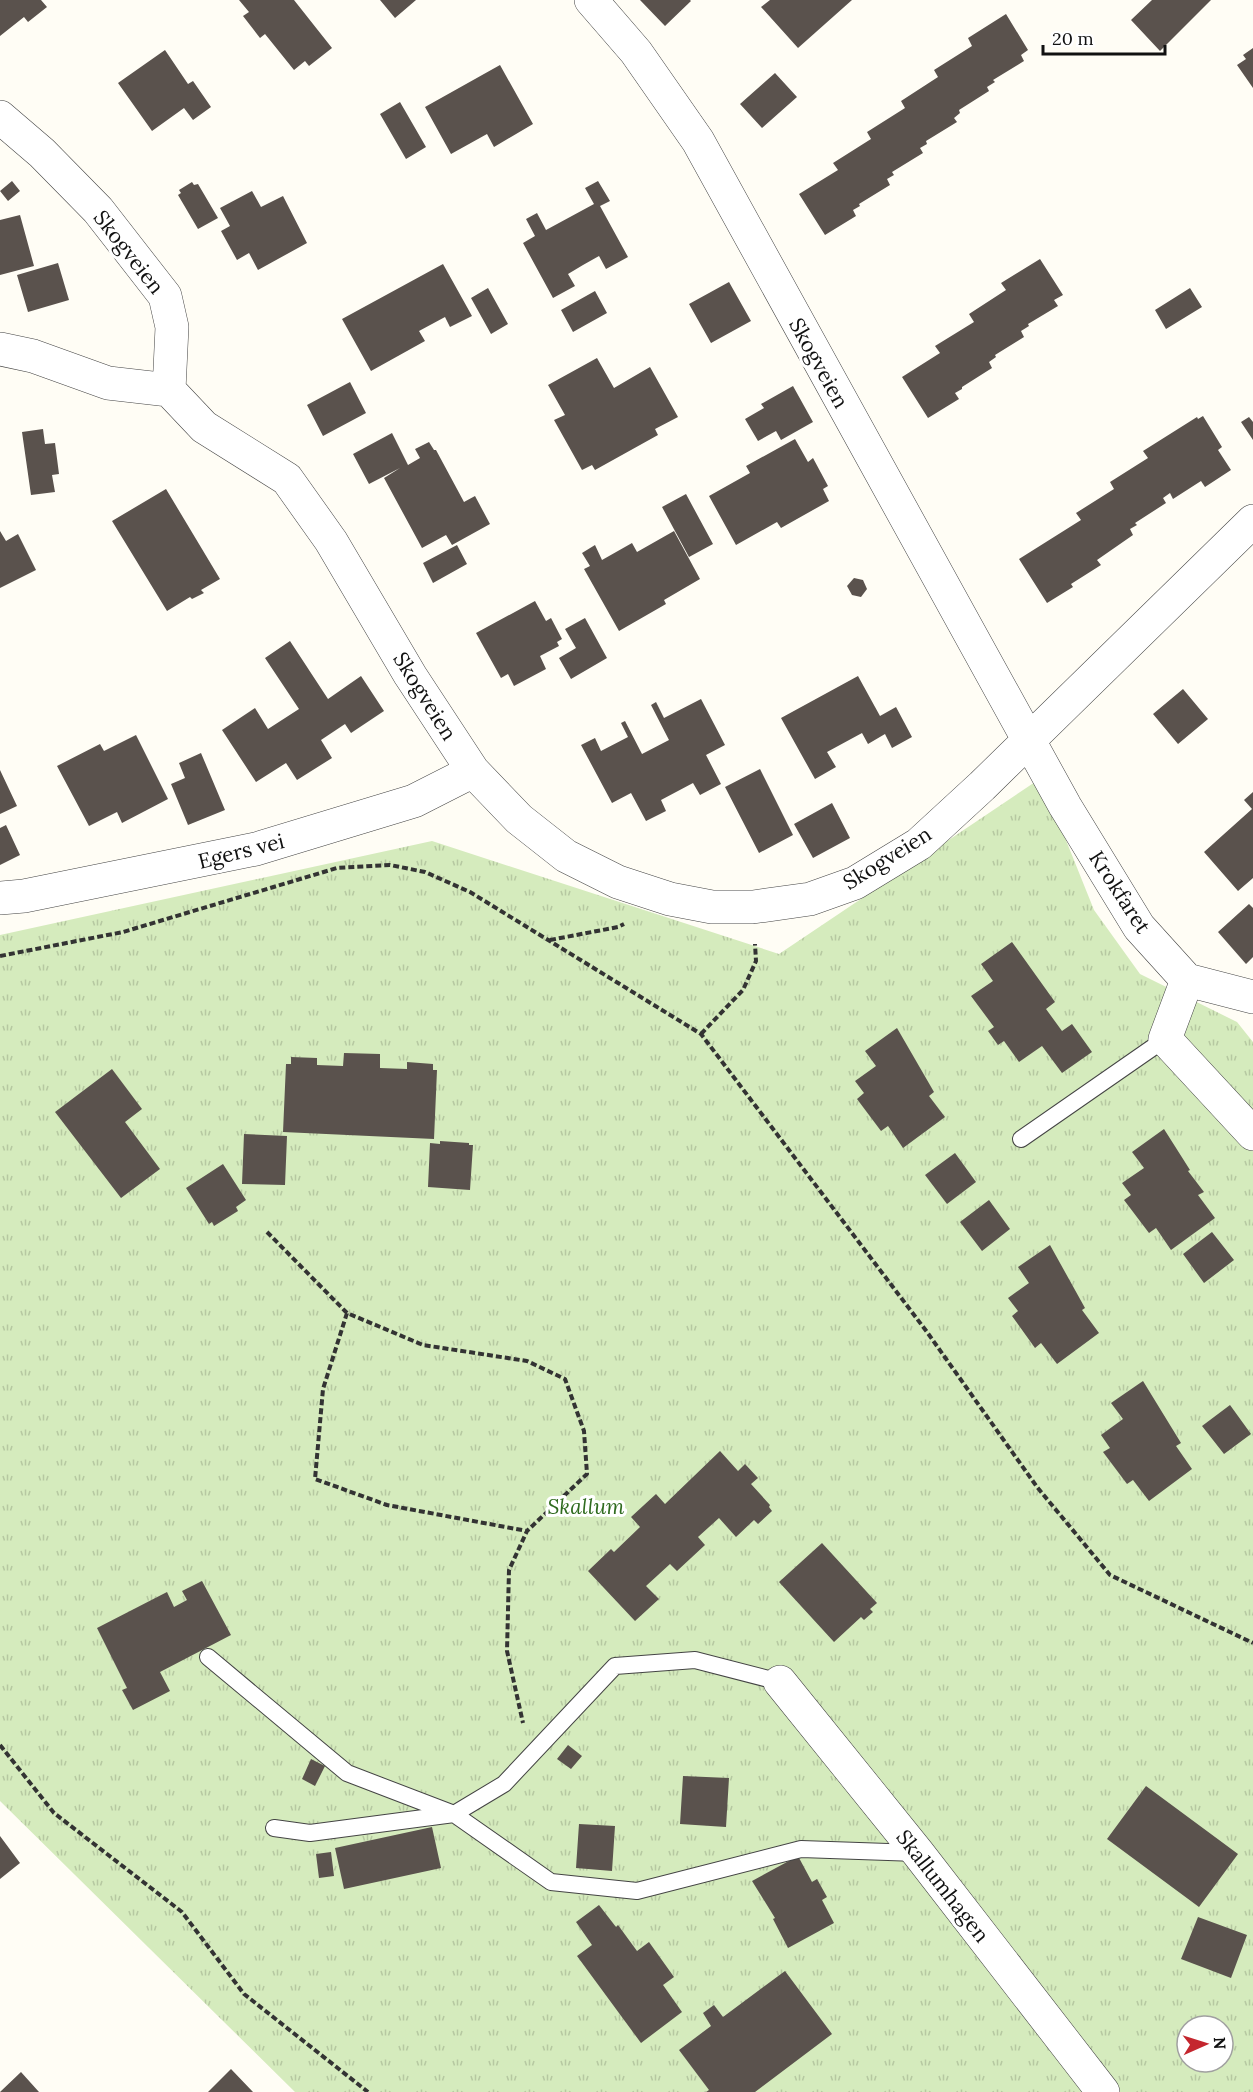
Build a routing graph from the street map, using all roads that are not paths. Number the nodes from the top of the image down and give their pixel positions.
1 (591, 0) edge
2 (0, 117) edge
3 (0, 349) edge
4 (169, 390) junction
5 (1253, 520) edge
6 (1029, 738) junction
7 (473, 771) junction
8 (0, 898) edge
9 (1187, 980) junction
10 (1253, 998) edge
11 (1165, 1039) junction
12 (1253, 1134) edge
13 (1021, 1139) dead end
14 (208, 1657) dead end
15 (780, 1682) joint
16 (454, 1814) junction
17 (274, 1828) dead end
18 (918, 1853) junction
19 (1103, 2092) edge

1 - 6 street, Skogveien
2 - 4 street, Skogveien
3 - 4 street
4 - 7 street, Skogveien
5 - 6 street, Skogveien
6 - 7 street, Skogveien
6 - 9 street, Krokfaret
7 - 8 street, Egers vei
9 - 10 street
9 - 11 street
11 - 12 street
11 - 13 lane
14 - 16 lane
15 - 16 lane
15 - 18 street, Skallumhagen
16 - 17 lane
16 - 18 lane
18 - 19 street, Skallumhagen

